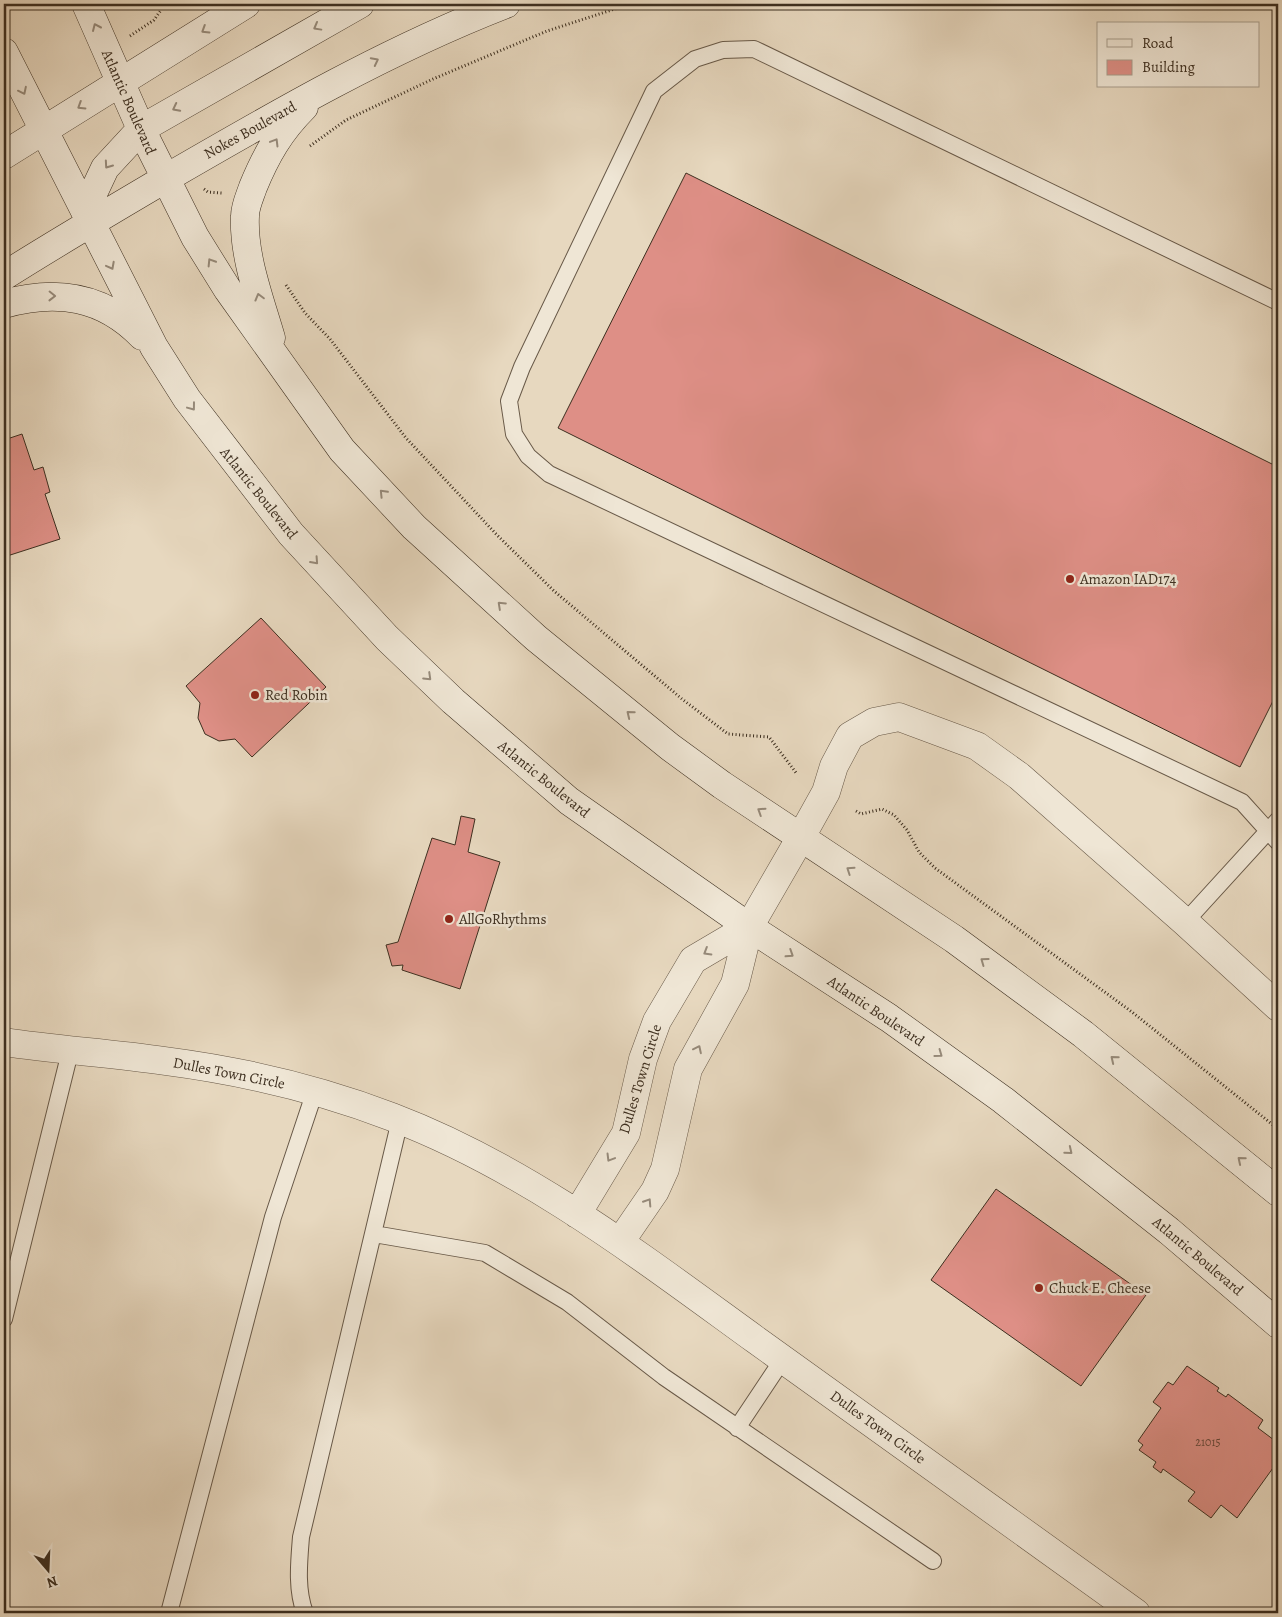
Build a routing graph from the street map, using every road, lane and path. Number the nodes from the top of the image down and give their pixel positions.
1 (86, 4) edge
2 (246, 4) edge
3 (360, 4) edge
4 (506, 4) edge
5 (630, 4) edge
6 (161, 10) dead end
7 (129, 37) dead end
8 (4, 52) edge
9 (120, 82) junction
10 (332, 83) junction
11 (42, 130) junction
12 (141, 130) junction
13 (303, 152) dead end
14 (4, 155) edge
15 (164, 180) junction
16 (202, 187) dead end
17 (224, 194) dead end
18 (88, 223) junction
19 (4, 276) edge
20 (282, 280) dead end
21 (1278, 302) edge
22 (4, 304) edge
23 (154, 348) junction
24 (277, 360) junction
25 (797, 774) dead end
26 (856, 811) dead end
27 (1275, 831) edge
28 (801, 838) junction
29 (1185, 922) junction
30 (749, 927) junction
31 (1278, 1007) edge
32 (4, 1042) edge
33 (70, 1052) junction
34 (315, 1091) junction
35 (400, 1120) junction
36 (1278, 1129) edge
37 (1278, 1192) edge
38 (577, 1214) junction
39 (374, 1234) junction
40 (620, 1242) junction
41 (4, 1319) edge
42 (1278, 1324) edge
43 (783, 1359) junction
44 (737, 1428) junction
45 (933, 1561) dead end
46 (169, 1613) edge
47 (305, 1613) edge
48 (1136, 1613) edge

9 -> 1 main road, Atlantic Boulevard
2 -> 9 main road
3 -> 12 main road
10 -> 4 main road, Nokes Boulevard
5 - 13 path
6 - 7 path
8 -> 11 main road, Atlantic Boulevard
9 -> 11 main road
9 - 12 main road, Atlantic Boulevard
10 - 15 main road, Nokes Boulevard
24 -> 10 main road
11 - 14 main road
11 - 18 main road, Atlantic Boulevard
12 - 15 main road, Atlantic Boulevard
12 -> 18 main road
15 - 18 main road, Nokes Boulevard
24 -> 15 main road, Atlantic Boulevard
16 - 17 path
18 - 19 main road, Nokes Boulevard
18 -> 23 main road, Atlantic Boulevard
20 - 25 path
21 - 27 lane
22 -> 23 main road
23 -> 30 main road, Atlantic Boulevard
28 -> 24 main road, Atlantic Boulevard
26 - 36 path
27 - 29 lane
28 - 29 main road
28 - 30 main road
37 -> 28 main road, Atlantic Boulevard
29 - 31 main road
30 -> 38 main road, Dulles Town Circle
40 -> 30 main road
30 -> 42 main road, Atlantic Boulevard
32 - 33 main road, Dulles Town Circle
33 - 34 main road, Dulles Town Circle
33 - 41 lane
34 - 35 main road, Dulles Town Circle
34 - 46 lane
35 - 38 main road, Dulles Town Circle
35 - 39 lane
38 - 40 main road, Dulles Town Circle
39 - 44 lane
39 - 47 lane
40 - 43 main road, Dulles Town Circle
43 - 44 lane
43 - 48 main road, Dulles Town Circle
44 - 45 lane

